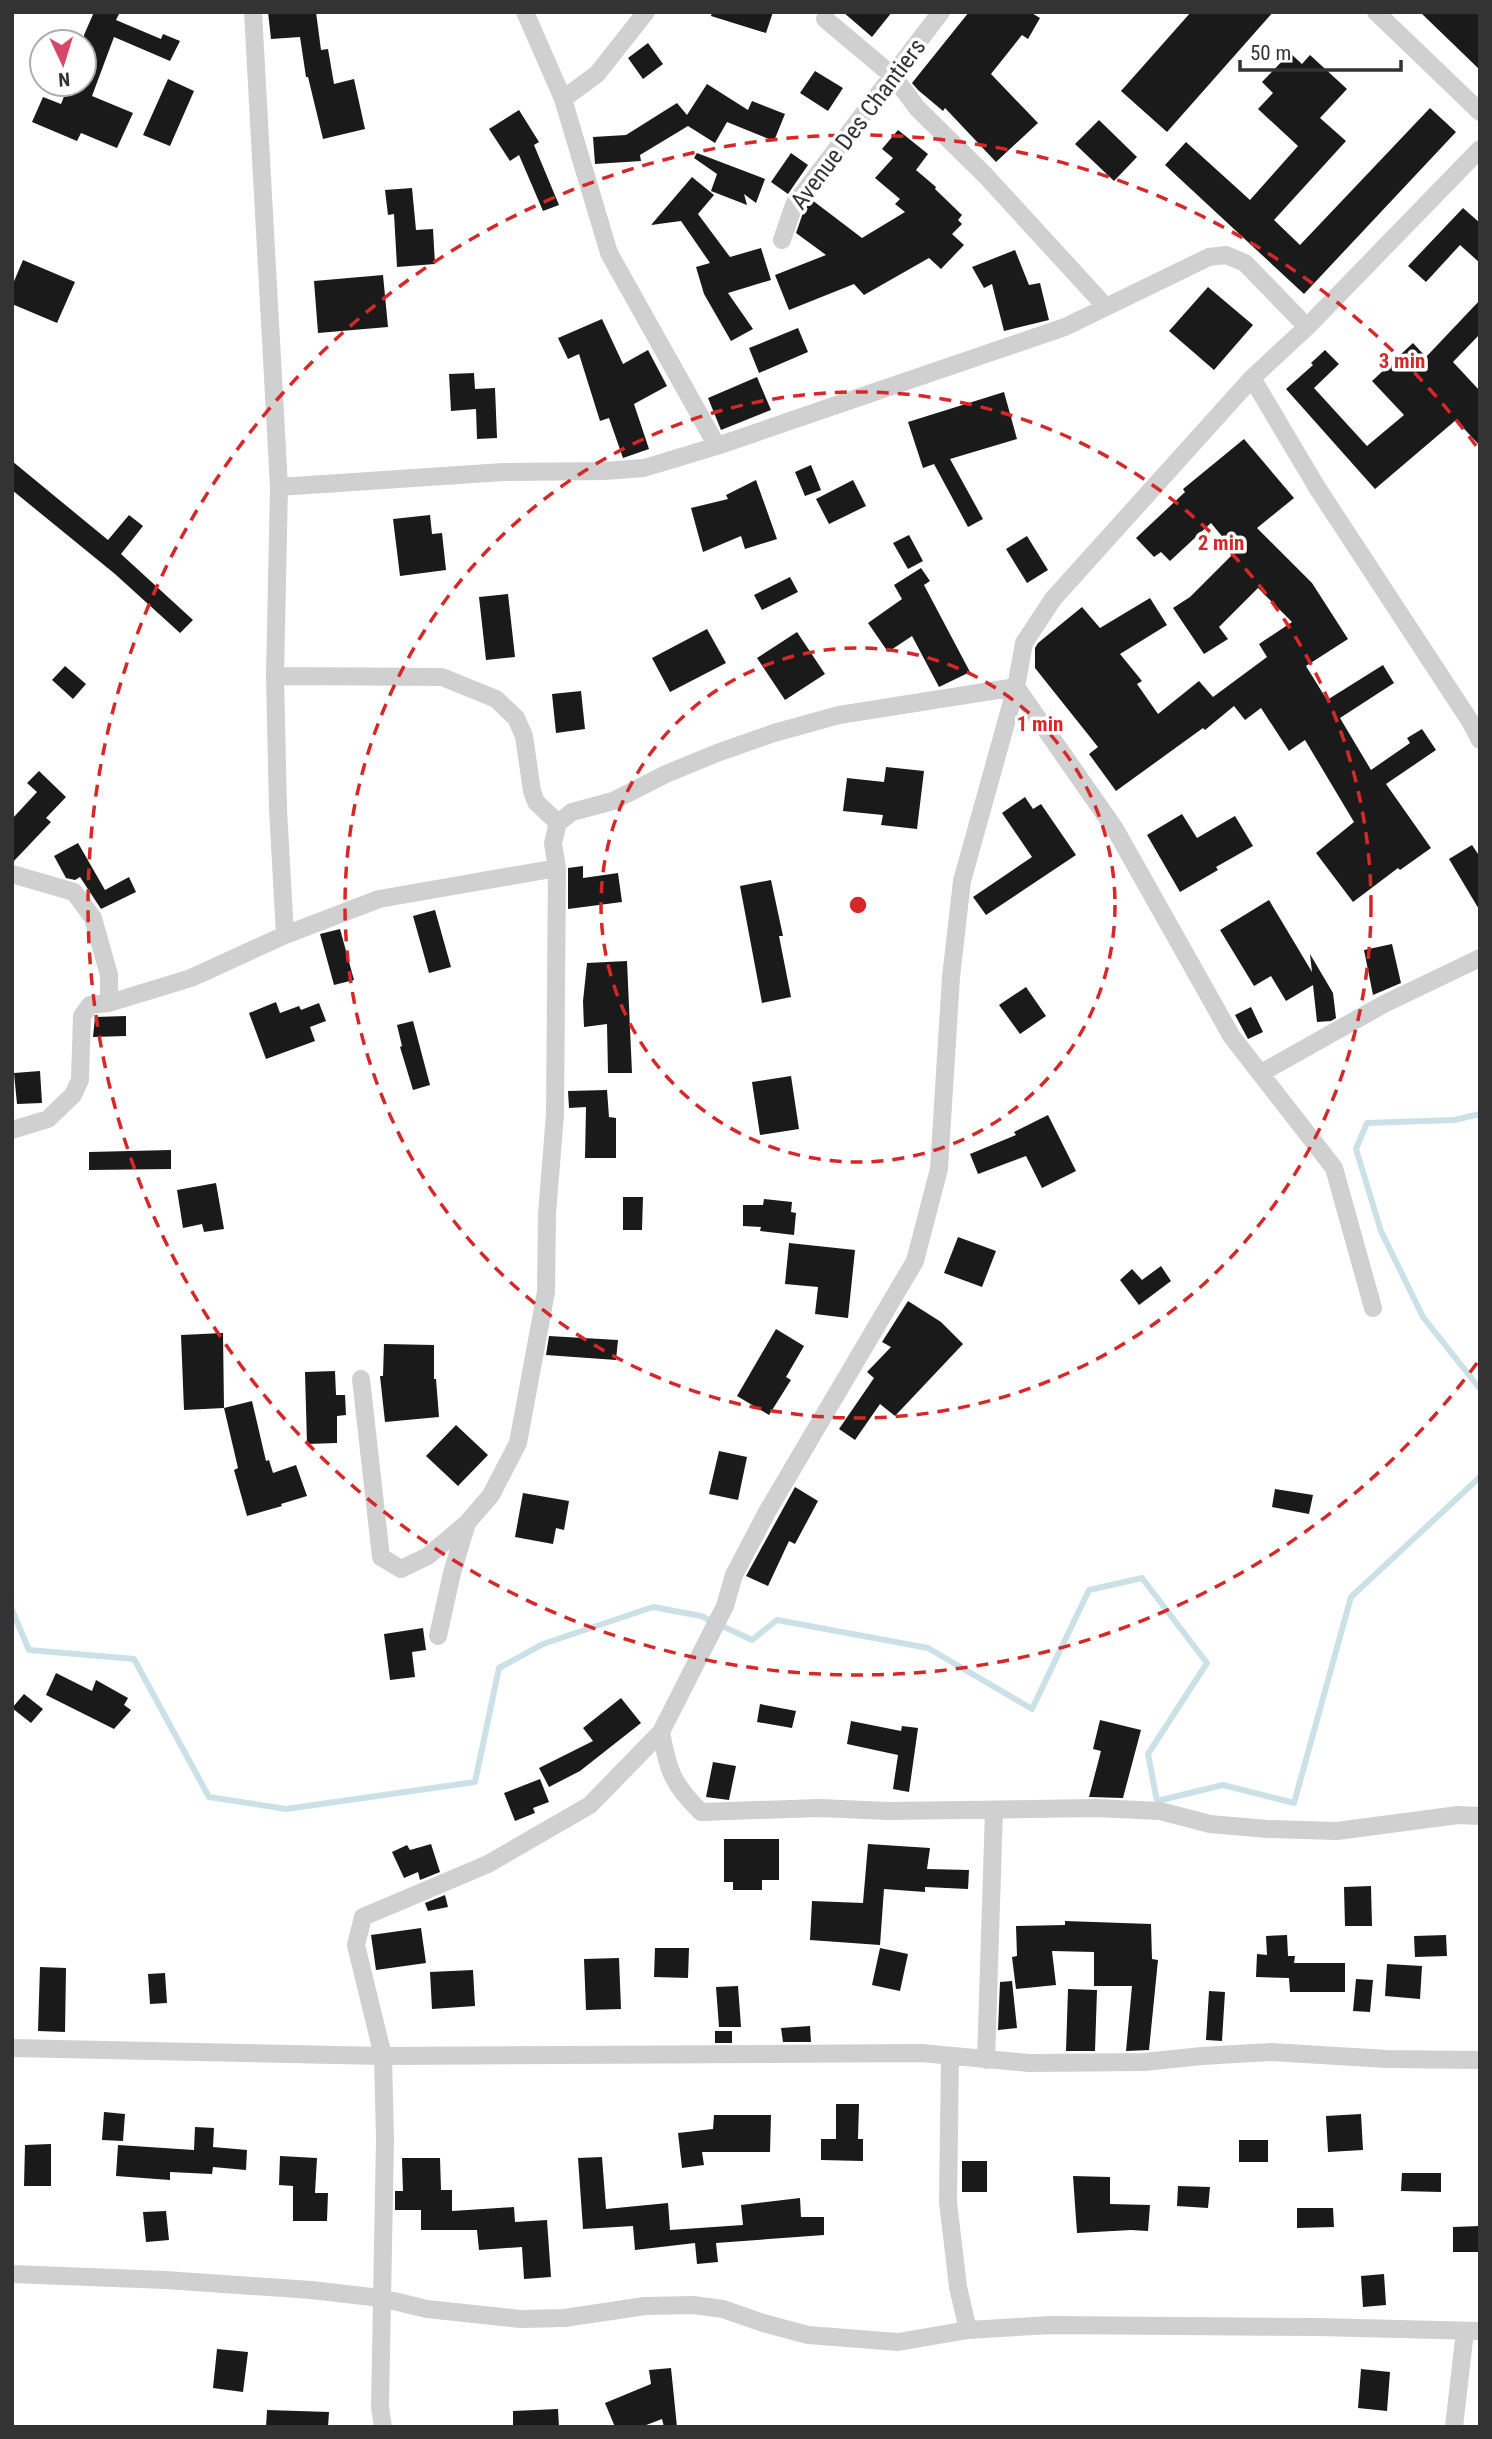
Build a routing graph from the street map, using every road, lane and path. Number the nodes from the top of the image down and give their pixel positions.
1 (253, 12) edge
2 (525, 12) edge
3 (646, 12) edge
4 (941, 12) edge
5 (1376, 12) edge
6 (825, 19) dead end
7 (893, 76) junction
8 (563, 99) junction
9 (1480, 113) edge
10 (1480, 149) edge
11 (782, 240) dead end
12 (1107, 307) junction
13 (1307, 327) junction
14 (1252, 378) junction
15 (717, 446) junction
16 (279, 487) junction
17 (275, 676) junction
18 (1016, 687) junction
19 (1480, 740) edge
20 (558, 823) junction
21 (557, 868) junction
22 (12, 874) edge
23 (285, 935) junction
24 (1480, 958) edge
25 (109, 1003) junction
26 (1261, 1073) junction
27 (12, 1130) edge
28 (1373, 1308) dead end
29 (361, 1379) dead end
30 (467, 1523) junction
31 (438, 1636) dead end
32 (661, 1732) junction
33 (994, 1810) junction
34 (1480, 1816) edge
35 (12, 2048) edge
36 (383, 2056) junction
37 (950, 2056) junction
38 (986, 2060) junction
39 (1480, 2060) edge
40 (12, 2274) edge
41 (381, 2298) junction
42 (968, 2330) junction
43 (1472, 2331) edge
44 (383, 2427) edge
45 (1454, 2427) edge

1 - 16 street
2 - 8 street
3 - 8 street
4 - 7 street, Avenue Des Chantiers
5 - 9 street
6 - 7 street
7 - 11 street, Avenue Des Chantiers
7 - 12 street
8 - 15 street
10 - 13 street
12 - 13 street
12 - 15 street
13 - 14 street
14 - 18 street
14 - 19 street
15 - 16 street
16 - 17 street
17 - 20 street
17 - 23 street
18 - 20 street
18 - 26 street
18 - 32 street
20 - 21 street
21 - 23 street
21 - 30 street
22 - 25 street
23 - 25 street
24 - 26 street
25 - 27 street
26 - 28 street
29 - 30 street
30 - 31 street
32 - 33 street
32 - 36 street
33 - 34 street
33 - 38 street
35 - 36 street
36 - 37 street
36 - 41 street
37 - 38 street
37 - 42 street
38 - 39 street
40 - 41 street
41 - 42 street
41 - 44 street
42 - 43 street
43 - 45 street

